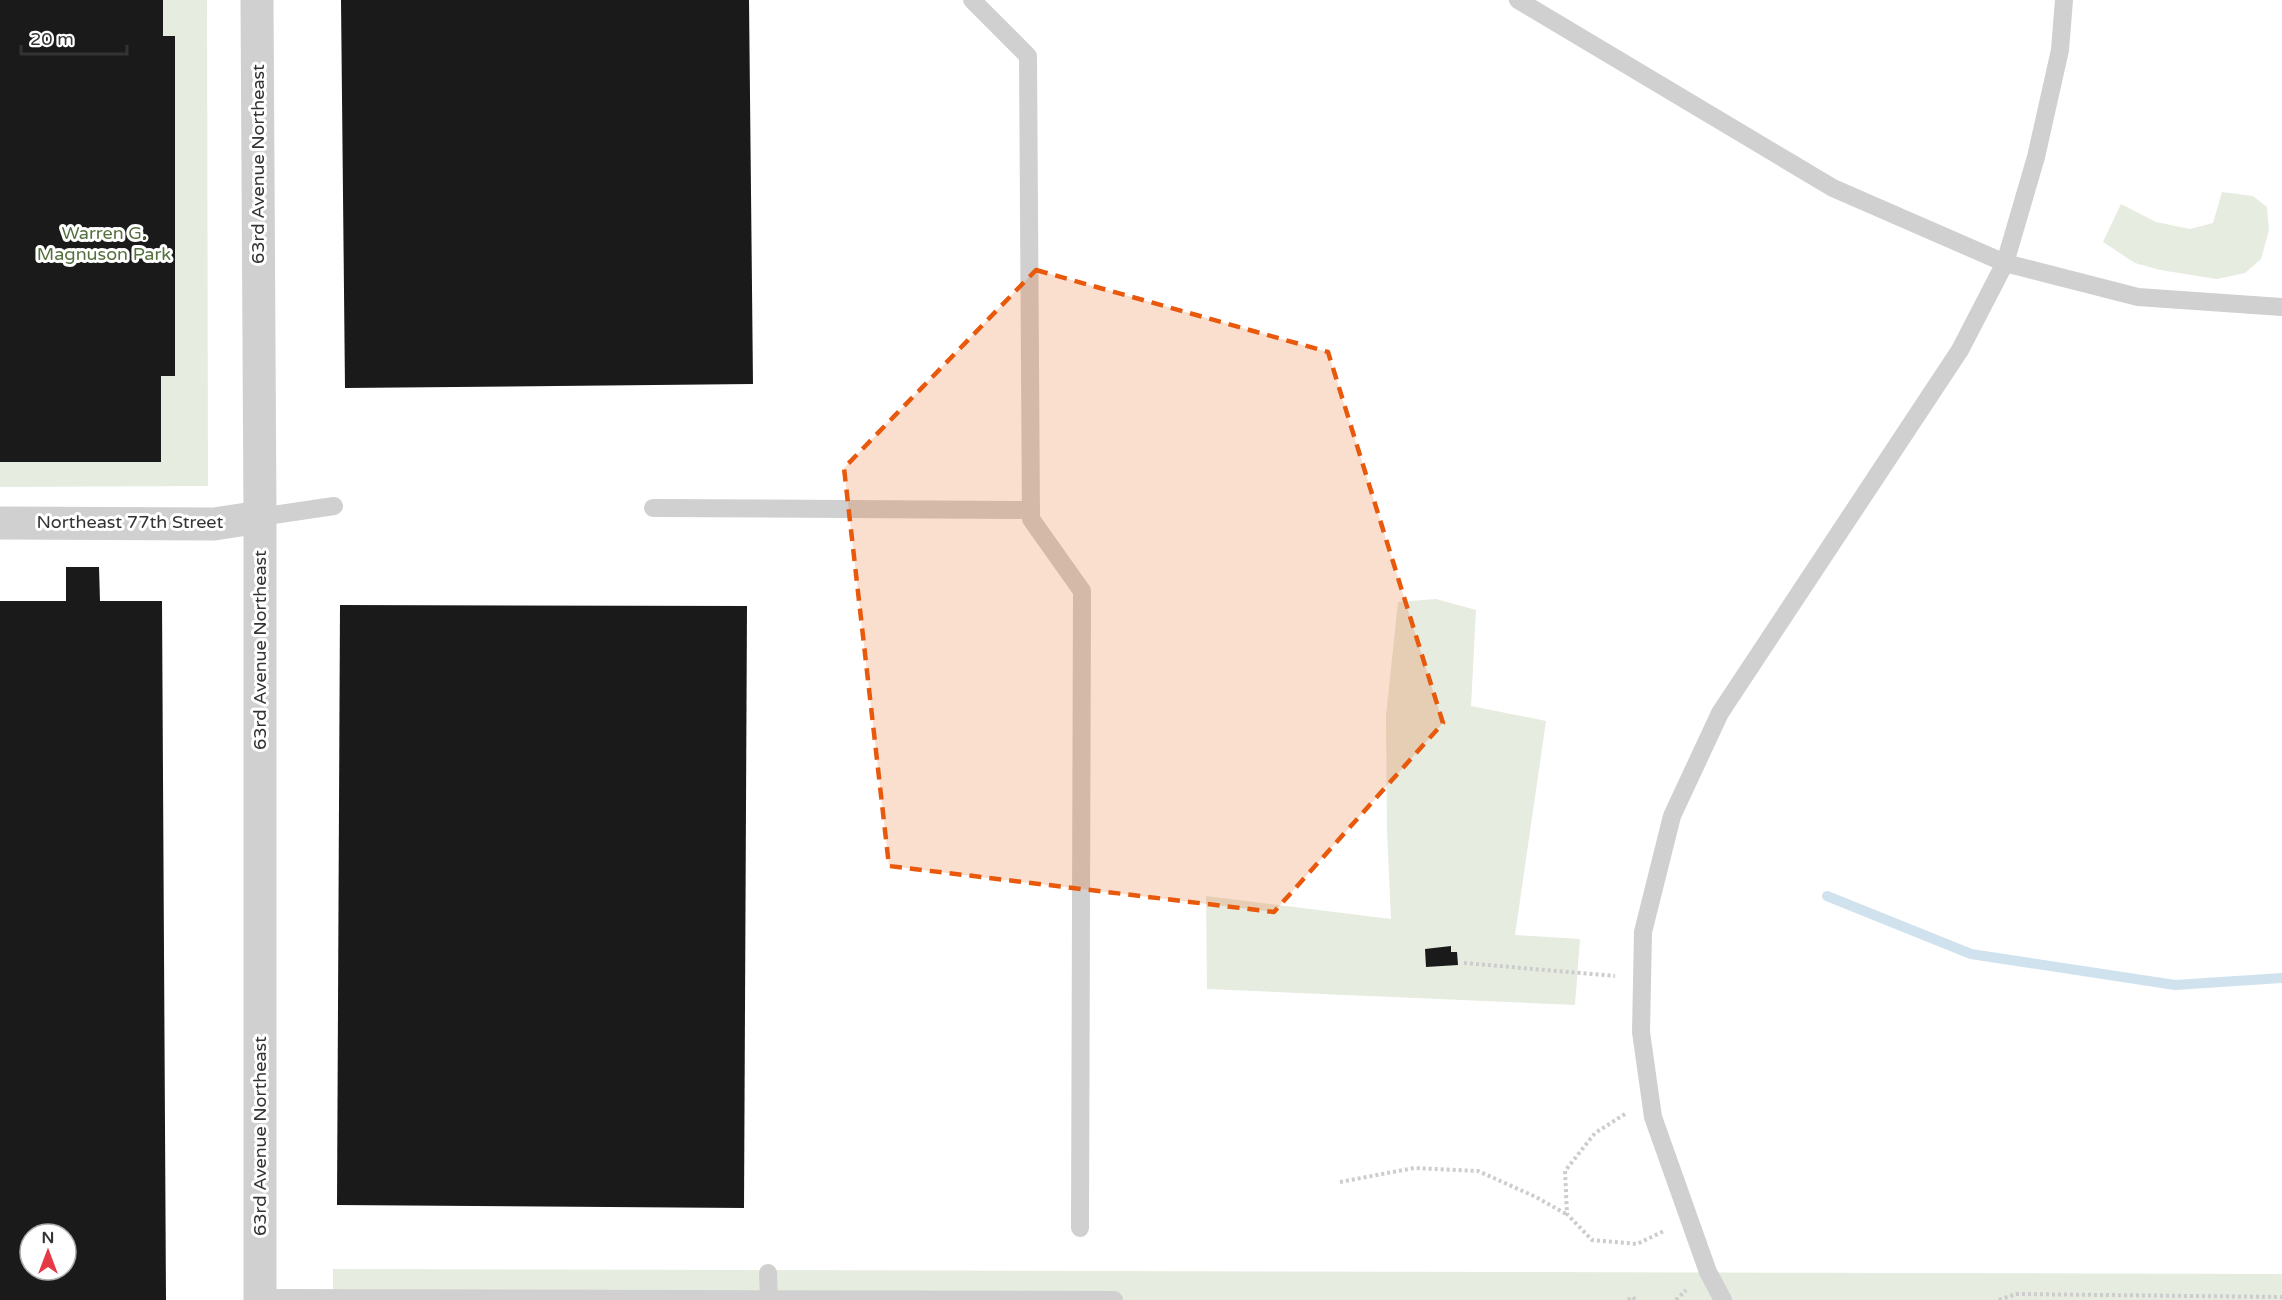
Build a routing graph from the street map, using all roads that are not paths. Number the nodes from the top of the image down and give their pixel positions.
1 (257, 0) edge
2 (972, 0) edge
3 (1518, 0) edge
4 (2064, 0) edge
5 (2005, 263) junction
6 (2282, 307) edge
7 (334, 506) dead end
8 (653, 508) dead end
9 (1031, 510) junction
10 (260, 517) junction
11 (0, 523) edge
12 (1080, 1228) dead end
13 (768, 1273) dead end
14 (260, 1299) edge
15 (769, 1299) edge
16 (1114, 1300) edge
17 (1723, 1300) edge

1 - 10 street, 63rd Avenue Northeast
2 - 9 lane
3 - 5 lane
4 - 5 lane
5 - 6 lane
5 - 17 lane
7 - 10 lane
8 - 9 lane
9 - 12 lane
10 - 11 street, Northeast 77th Street
10 - 14 street, 63rd Avenue Northeast
13 - 15 lane
14 - 15 lane
15 - 16 lane

